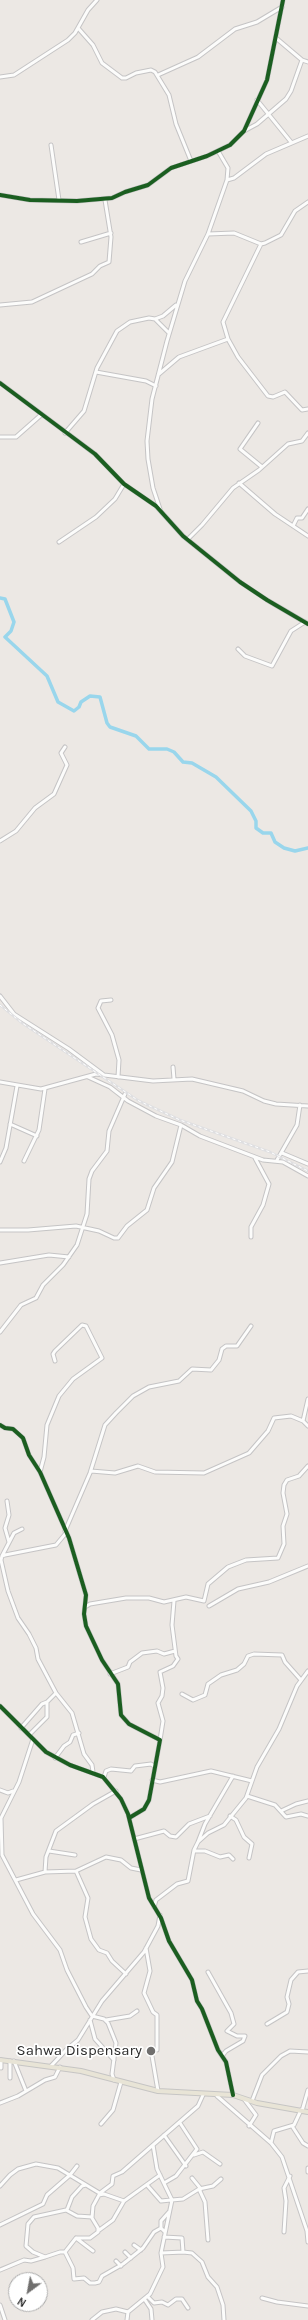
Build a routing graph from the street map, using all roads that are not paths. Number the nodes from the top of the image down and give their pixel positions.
1 (97, 0) edge
2 (283, 0) edge
3 (282, 6) junction
4 (78, 28) junction
5 (276, 40) junction
6 (302, 60) junction
7 (307, 61) edge
8 (301, 64) junction
9 (158, 75) junction
10 (0, 78) edge
11 (257, 100) junction
12 (269, 114) junction
13 (244, 131) junction
14 (308, 136) edge
15 (291, 142) junction
16 (51, 145) dead end
17 (218, 151) junction
18 (192, 160) junction
19 (227, 180) junction
20 (0, 195) edge
21 (60, 200) junction
22 (105, 200) junction
23 (308, 202) edge
24 (111, 233) junction
25 (208, 234) junction
26 (80, 242) dead end
27 (261, 244) junction
28 (177, 304) junction
29 (0, 305) edge
30 (155, 319) junction
31 (169, 333) junction
32 (228, 339) junction
33 (96, 372) junction
34 (159, 374) junction
35 (0, 383) edge
36 (156, 386) junction
37 (308, 409) edge
38 (41, 414) junction
39 (258, 423) dead end
40 (65, 433) junction
41 (308, 433) edge
42 (0, 437) edge
43 (262, 467) junction
44 (239, 483) junction
45 (124, 484) junction
46 (308, 509) edge
47 (160, 510) junction
48 (293, 526) junction
49 (308, 536) edge
50 (188, 540) junction
51 (59, 542) dead end
52 (307, 623) edge
53 (238, 649) dead end
54 (65, 747) dead end
55 (0, 841) edge
56 (0, 996) edge
57 (111, 1000) dead end
58 (173, 1067) dead end
59 (104, 1075) junction
60 (118, 1076) junction
61 (88, 1077) junction
62 (174, 1079) junction
63 (0, 1082) edge
64 (17, 1086) junction
65 (45, 1089) junction
66 (124, 1096) junction
67 (300, 1105) junction
68 (308, 1106) edge
69 (10, 1124) junction
70 (181, 1125) junction
71 (37, 1136) junction
72 (282, 1153) junction
73 (254, 1158) junction
74 (277, 1160) junction
75 (24, 1161) dead end
76 (0, 1162) edge
77 (308, 1164) edge
78 (308, 1176) edge
79 (83, 1228) junction
80 (0, 1230) edge
81 (251, 1237) dead end
82 (69, 1257) junction
83 (0, 1263) edge
84 (251, 1326) dead end
85 (0, 1332) edge
86 (55, 1361) dead end
87 (308, 1399) edge
88 (303, 1421) junction
89 (0, 1425) edge
90 (308, 1426) edge
91 (308, 1466) edge
92 (91, 1471) junction
93 (40, 1472) junction
94 (7, 1501) dead end
95 (22, 1529) dead end
96 (66, 1532) junction
97 (9, 1542) junction
98 (2, 1556) junction
99 (308, 1566) edge
100 (174, 1601) junction
101 (209, 1606) dead end
102 (85, 1608) junction
103 (175, 1651) junction
104 (308, 1671) edge
105 (110, 1674) junction
106 (300, 1680) junction
107 (56, 1693) junction
108 (182, 1694) dead end
109 (47, 1702) junction
110 (0, 1706) edge
111 (21, 1728) junction
112 (79, 1733) junction
113 (29, 1735) junction
114 (33, 1739) junction
115 (160, 1740) junction
116 (55, 1758) junction
117 (154, 1766) junction
118 (93, 1772) junction
119 (233, 1776) junction
120 (104, 1777) junction
121 (152, 1780) junction
122 (252, 1781) junction
123 (0, 1790) edge
124 (13, 1791) junction
125 (116, 1791) junction
126 (247, 1796) junction
127 (308, 1801) edge
128 (281, 1811) junction
129 (210, 1816) junction
130 (230, 1816) junction
131 (308, 1816) edge
132 (129, 1818) junction
133 (134, 1839) junction
134 (198, 1843) junction
135 (194, 1850) junction
136 (49, 1851) junction
137 (206, 1852) junction
138 (75, 1855) dead end
139 (233, 1858) dead end
140 (248, 1858) dead end
141 (141, 1870) junction
142 (76, 1871) junction
143 (45, 1872) junction
144 (16, 1880) junction
145 (154, 1907) junction
146 (160, 1915) junction
147 (146, 1948) junction
148 (308, 1971) edge
149 (208, 1972) dead end
150 (126, 1974) junction
151 (137, 2011) dead end
152 (92, 2016) junction
153 (90, 2020) junction
154 (106, 2020) junction
155 (267, 2024) dead end
156 (157, 2050) dead end
157 (308, 2052) edge
158 (152, 2056) dead end
159 (222, 2056) junction
160 (0, 2060) edge
161 (114, 2060) junction
162 (12, 2061) junction
163 (51, 2066) junction
164 (60, 2067) junction
165 (1, 2068) dead end
166 (10, 2078) dead end
167 (114, 2080) junction
168 (121, 2082) junction
169 (308, 2090) edge
170 (26, 2091) junction
171 (158, 2091) junction
172 (203, 2095) junction
173 (233, 2095) junction
174 (217, 2096) junction
175 (244, 2098) junction
176 (252, 2101) junction
177 (0, 2103) edge
178 (302, 2111) junction
179 (308, 2112) edge
180 (180, 2123) junction
181 (101, 2124) dead end
182 (249, 2126) junction
183 (292, 2126) junction
184 (164, 2135) junction
185 (270, 2143) junction
186 (153, 2145) junction
187 (308, 2146) edge
188 (194, 2155) junction
189 (220, 2164) dead end
190 (77, 2166) dead end
191 (186, 2166) junction
192 (308, 2168) edge
193 (308, 2172) edge
194 (70, 2175) junction
195 (160, 2175) junction
196 (290, 2176) junction
197 (192, 2178) dead end
198 (221, 2179) dead end
199 (164, 2183) junction
200 (86, 2185) junction
201 (147, 2185) junction
202 (0, 2186) edge
203 (200, 2189) junction
204 (101, 2194) junction
205 (171, 2200) junction
206 (124, 2201) junction
207 (67, 2210) junction
208 (169, 2212) junction
209 (92, 2217) junction
210 (0, 2225) edge
211 (161, 2228) junction
212 (98, 2231) junction
213 (165, 2232) junction
214 (284, 2232) dead end
215 (164, 2237) junction
216 (76, 2238) junction
217 (208, 2240) dead end
218 (308, 2242) edge
219 (134, 2245) dead end
220 (140, 2250) junction
221 (93, 2251) dead end
222 (65, 2252) junction
223 (125, 2252) dead end
224 (184, 2252) junction
225 (161, 2253) junction
226 (45, 2257) junction
227 (131, 2258) junction
228 (116, 2261) dead end
229 (121, 2266) junction
230 (1, 2271) edge
231 (148, 2296) junction
232 (262, 2298) dead end
233 (145, 2300) junction
234 (0, 2305) edge
235 (308, 2306) edge
236 (188, 2308) dead end
237 (128, 2312) junction
238 (5, 2320) edge
239 (92, 2320) edge
240 (127, 2320) edge
241 (152, 2320) edge
242 (224, 2320) edge

1 - 4 street
2 - 3 street
3 - 5 street
3 - 9 street
4 - 9 street
4 - 10 street
5 - 6 street
5 - 11 street
6 - 7 street
6 - 8 street
7 - 8 street
8 - 12 street
9 - 18 street
11 - 12 street
11 - 13 street
12 - 13 street
12 - 15 street
13 - 17 street
14 - 15 street
15 - 19 street
16 - 21 street
17 - 18 street
17 - 19 street
18 - 22 street
19 - 25 street
20 - 21 street
21 - 22 street
22 - 24 street
23 - 27 street
24 - 26 street
24 - 29 street
25 - 27 street
25 - 28 street
27 - 32 street
28 - 30 street
28 - 31 street
30 - 31 street
30 - 33 street
31 - 34 street
32 - 34 street
32 - 37 street
33 - 36 street
33 - 40 street
34 - 36 street
35 - 38 street
36 - 47 street
38 - 40 street
38 - 42 street
39 - 43 street
40 - 45 street
41 - 43 street
43 - 44 street
44 - 48 street
44 - 50 street
45 - 47 street
45 - 51 street
46 - 48 street
47 - 50 street
48 - 49 street
50 - 52 street
52 - 53 street
54 - 55 street
56 - 59 street
57 - 60 street
58 - 62 street
59 - 60 street
59 - 61 street
60 - 62 street
61 - 65 street
61 - 66 street
62 - 67 street
63 - 64 street
64 - 65 street
64 - 69 street
65 - 71 street
66 - 70 street
66 - 79 street
67 - 68 street
67 - 72 street
69 - 71 street
69 - 76 street
70 - 73 street
70 - 79 street
71 - 75 street
72 - 74 street
72 - 77 street
73 - 74 street
73 - 81 street
74 - 78 street
79 - 80 street
79 - 82 street
82 - 83 street
82 - 85 street
84 - 92 street
86 - 93 street
87 - 88 street
88 - 90 street
88 - 92 street
89 - 93 street
91 - 100 street
92 - 96 street
93 - 96 street
94 - 97 street
95 - 97 street
96 - 98 street
96 - 102 street
97 - 98 street
98 - 107 street
99 - 101 street
100 - 102 street
100 - 103 street
102 - 105 street
103 - 105 street
103 - 115 street
104 - 106 street
105 - 115 street
106 - 108 street
106 - 122 street
107 - 109 street
107 - 112 street
109 - 111 street
109 - 113 street
110 - 111 street
111 - 113 street
112 - 116 street
112 - 118 street
113 - 114 street
114 - 116 street
114 - 124 street
115 - 117 street
116 - 118 street
117 - 120 street
117 - 121 street
118 - 120 street
119 - 121 street
119 - 122 street
119 - 129 street
120 - 125 street
121 - 132 street
122 - 126 street
123 - 124 street
124 - 144 street
125 - 132 street
125 - 136 street
126 - 128 street
126 - 130 street
127 - 128 street
128 - 131 street
129 - 133 street
129 - 134 street
130 - 134 street
130 - 140 street
132 - 133 street
133 - 141 street
134 - 135 street
134 - 137 street
135 - 137 street
135 - 145 street
136 - 138 street
136 - 143 street
137 - 139 street
141 - 142 street
141 - 145 street
142 - 143 street
142 - 150 street
143 - 144 street
144 - 152 street
145 - 146 street
146 - 147 street
146 - 159 street
147 - 150 street
147 - 156 street
148 - 155 street
149 - 159 street
150 - 152 street
151 - 154 street
152 - 153 street
152 - 154 street
153 - 161 street
153 - 163 street
154 - 161 street
157 - 176 street
158 - 171 street
159 - 173 street
160 - 162 main road
160 - 165 street
161 - 167 street
162 - 163 main road
162 - 166 street
162 - 170 street
163 - 164 main road
164 - 167 main road
164 - 170 street
167 - 168 main road
168 - 171 main road
168 - 181 street
169 - 178 street
170 - 177 street
171 - 172 main road
172 - 174 main road
172 - 180 street
173 - 174 main road
173 - 175 main road
174 - 182 street
175 - 176 main road
175 - 182 street
176 - 178 main road
178 - 179 main road
178 - 183 street
180 - 184 street
180 - 188 street
182 - 185 street
183 - 185 street
183 - 187 street
184 - 186 street
184 - 191 street
185 - 196 street
186 - 195 street
186 - 204 street
188 - 189 street
188 - 191 street
190 - 194 street
191 - 199 street
192 - 193 street
194 - 200 street
194 - 202 street
194 - 210 street
195 - 199 street
195 - 201 street
196 - 214 street
196 - 218 street
197 - 203 street
198 - 203 street
199 - 205 street
200 - 204 street
200 - 207 street
201 - 205 street
201 - 206 street
203 - 205 street
203 - 217 street
204 - 206 street
204 - 209 street
205 - 208 street
206 - 212 street
207 - 209 street
207 - 226 street
208 - 211 street
208 - 213 street
209 - 212 street
211 - 213 street
211 - 220 street
212 - 216 street
213 - 215 street
215 - 224 street
215 - 225 street
216 - 221 street
216 - 222 street
219 - 220 street
220 - 227 street
222 - 226 street
222 - 229 street
223 - 227 street
224 - 225 street
224 - 242 street
225 - 231 street
226 - 230 street
227 - 229 street
228 - 229 street
231 - 233 street
231 - 236 street
232 - 235 street
233 - 237 street
233 - 241 street
234 - 238 street
237 - 239 street
237 - 240 street

